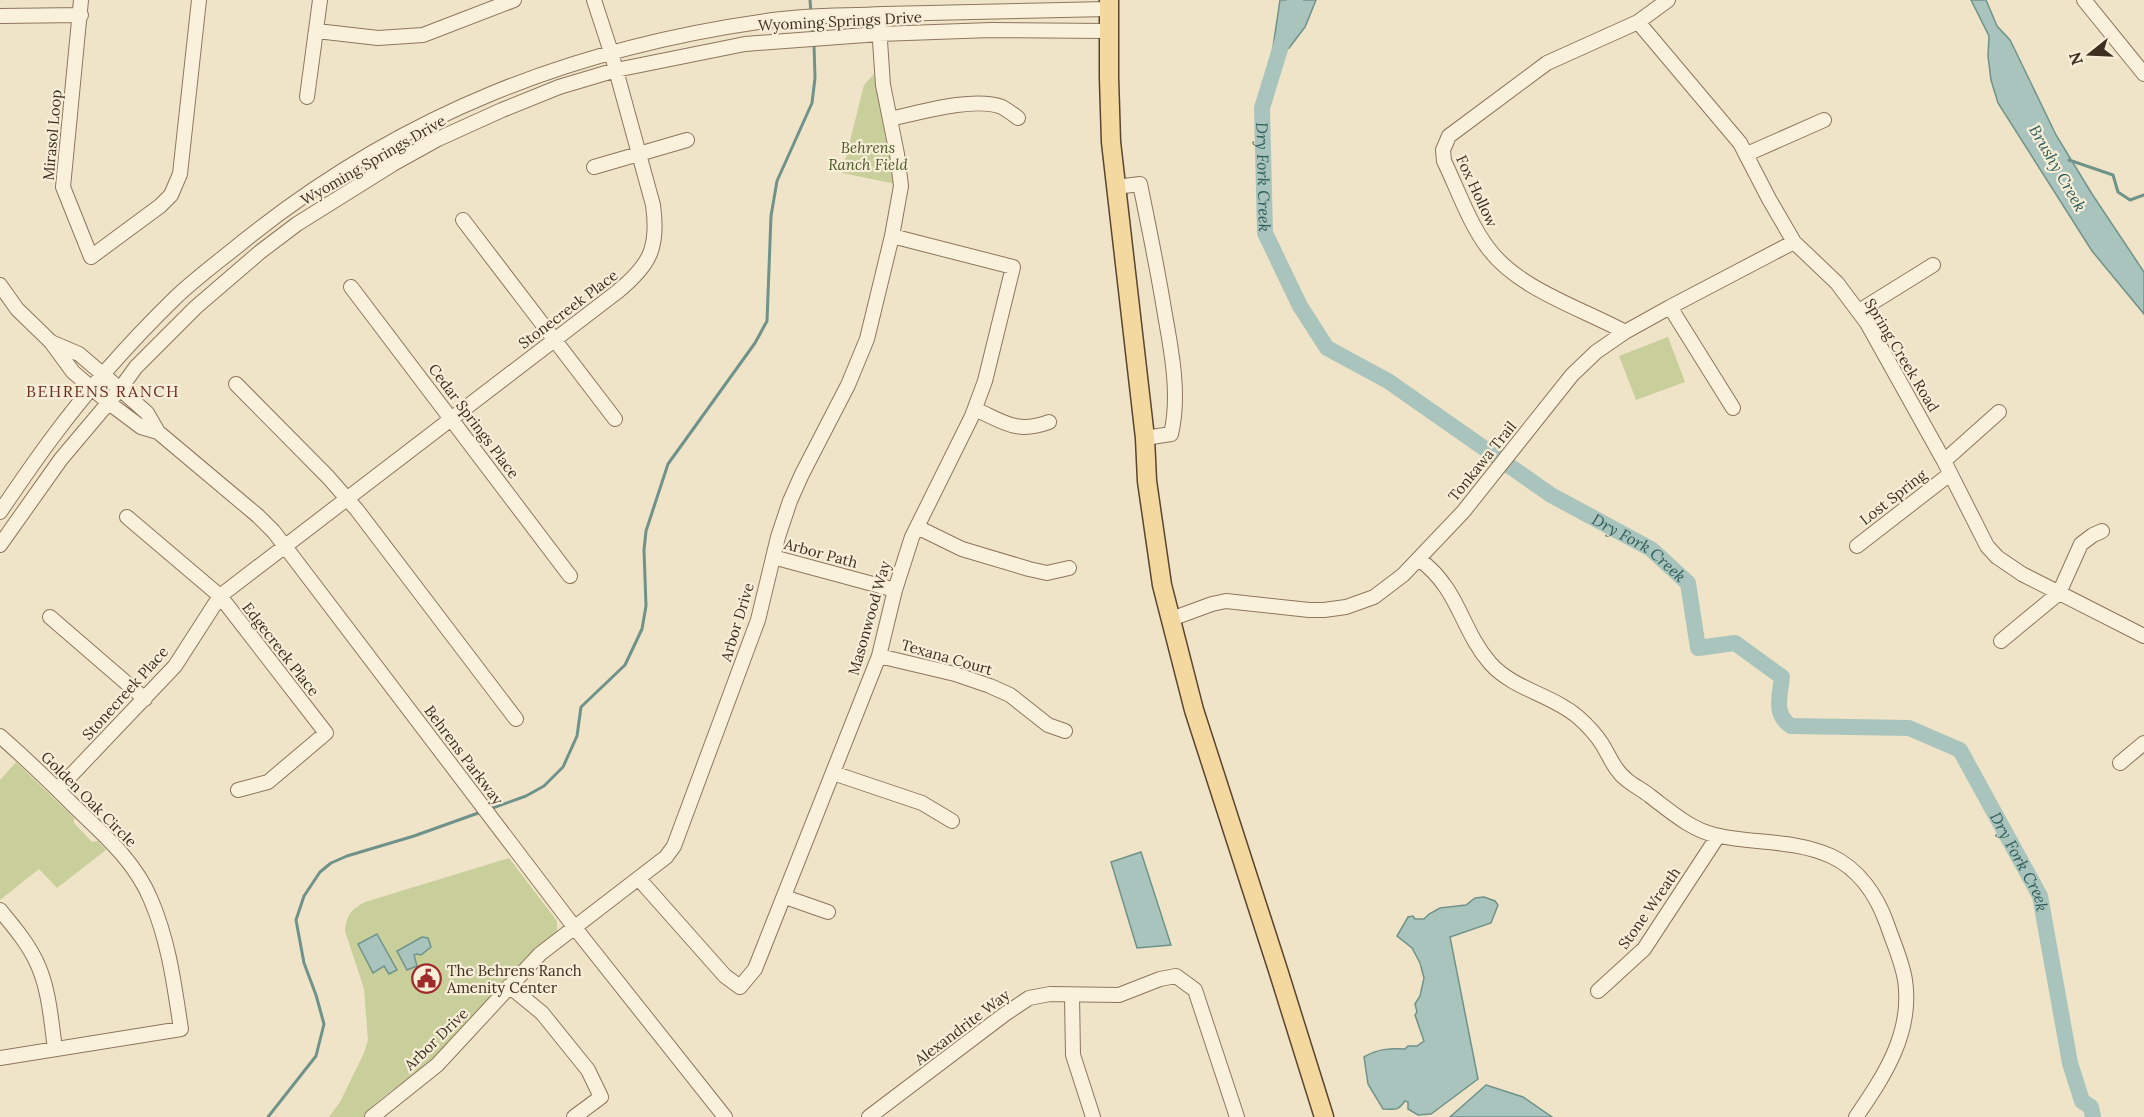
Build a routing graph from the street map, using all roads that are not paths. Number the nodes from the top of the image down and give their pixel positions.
1 (81, 0) edge
2 (199, 0) edge
3 (320, 0) edge
4 (514, 0) edge
5 (594, 0) edge
6 (1668, 0) edge
7 (2084, 0) edge
8 (1109, 4) edge
9 (81, 15) junction
10 (878, 15) junction
11 (0, 16) edge
12 (1638, 22) junction
13 (317, 31) junction
14 (1108, 31) junction
15 (879, 34) junction
16 (610, 52) junction
17 (616, 70) junction
18 (2144, 74) edge
19 (307, 96) dead end
20 (1018, 118) dead end
21 (890, 119) junction
22 (1824, 120) dead end
23 (687, 140) dead end
24 (639, 154) junction
25 (1747, 154) junction
26 (594, 167) dead end
27 (1116, 187) junction
28 (463, 220) dead end
29 (892, 236) junction
30 (1794, 242) junction
31 (1933, 265) dead end
32 (0, 285) edge
33 (351, 287) dead end
34 (1670, 307) junction
35 (1859, 311) junction
36 (1625, 332) junction
37 (554, 340) junction
38 (51, 342) junction
39 (102, 374) junction
40 (236, 384) dead end
41 (92, 387) junction
42 (120, 389) junction
43 (109, 403) junction
44 (1733, 408) dead end
45 (975, 409) junction
46 (1999, 412) dead end
47 (451, 418) junction
48 (615, 419) dead end
49 (1049, 422) dead end
50 (158, 432) junction
51 (1145, 438) junction
52 (1944, 461) junction
53 (1950, 474) junction
54 (347, 497) junction
55 (0, 512) edge
56 (127, 517) dead end
57 (917, 527) junction
58 (2102, 531) dead end
59 (285, 545) junction
60 (0, 546) edge
61 (1857, 546) dead end
62 (773, 557) junction
63 (1419, 559) junction
64 (1069, 568) dead end
65 (570, 576) dead end
66 (895, 590) junction
67 (2059, 593) junction
68 (220, 596) junction
69 (50, 617) dead end
70 (1171, 619) junction
71 (2144, 636) edge
72 (2001, 641) dead end
73 (879, 656) junction
74 (145, 699) junction
75 (516, 719) dead end
76 (1065, 731) dead end
77 (0, 736) edge
78 (2144, 743) edge
79 (2120, 763) dead end
80 (833, 773) junction
81 (58, 789) junction
82 (238, 790) dead end
83 (952, 821) dead end
84 (1718, 836) junction
85 (639, 879) junction
86 (785, 897) junction
87 (0, 910) edge
88 (828, 912) dead end
89 (575, 928) junction
90 (509, 986) junction
91 (1598, 991) dead end
92 (1072, 996) junction
93 (55, 1049) junction
94 (0, 1058) edge
95 (372, 1117) edge
96 (574, 1117) edge
97 (725, 1117) edge
98 (869, 1117) edge
99 (1093, 1117) edge
100 (1237, 1117) edge
101 (1324, 1117) edge
102 (1856, 1117) edge

1 - 9 street, Mirasol Loop
2 - 9 street, Mirasol Loop
3 - 13 street
4 - 13 street
5 - 16 street, Stonecreek Place
6 - 12 street, Fox Hollow
7 - 18 street
8 - 10 street, Wyoming Springs Drive
8 - 14 main road
9 - 11 street
10 - 15 street, Arbor Drive
10 - 16 street, Wyoming Springs Drive
12 - 25 street, Spring Creek Road
12 - 36 street, Fox Hollow
13 - 19 street
14 - 15 street, Wyoming Springs Drive
14 - 27 main road
15 - 17 street, Wyoming Springs Drive
15 - 21 street, Arbor Drive
16 - 17 street, Stonecreek Place
16 - 39 street, Wyoming Springs Drive
17 - 24 street, Stonecreek Place
17 - 42 street, Wyoming Springs Drive
20 - 21 street
21 - 29 street, Arbor Drive
22 - 25 street
23 - 24 street
24 - 26 street
24 - 37 street, Stonecreek Place
25 - 30 street, Spring Creek Road
27 - 51 main road
27 - 51 street
28 - 37 street
29 - 45 street, Masonwood Way
29 - 62 street, Arbor Drive
30 - 34 street, Tonkawa Trail
30 - 35 street, Spring Creek Road
31 - 35 street
32 - 38 street, Behrens Parkway
33 - 47 street, Cedar Springs Place
34 - 36 street, Tonkawa Trail
34 - 44 street
35 - 52 street, Spring Creek Road
36 - 63 street, Tonkawa Trail
37 - 47 street, Stonecreek Place
37 - 48 street
38 - 39 street, Behrens Parkway
38 - 41 street, Behrens Parkway
39 - 41 street, Wyoming Springs Drive
39 - 42 street, Behrens Parkway
40 - 54 street
41 - 43 street, Behrens Parkway
41 - 55 street, Wyoming Springs Drive
42 - 43 street, Wyoming Springs Drive
42 - 50 street, Behrens Parkway
43 - 50 street, Behrens Parkway
43 - 60 street, Wyoming Springs Drive
45 - 49 street
45 - 57 street, Masonwood Way
46 - 52 street
47 - 54 street, Stonecreek Place
47 - 65 street, Cedar Springs Place
50 - 59 street, Behrens Parkway
51 - 70 main road
52 - 53 street, Spring Creek Road
53 - 61 street, Lost Spring
53 - 67 street, Spring Creek Road
54 - 59 street, Stonecreek Place
54 - 75 street
56 - 68 street, Edgecreek Place
57 - 64 street
57 - 66 street, Masonwood Way
58 - 67 street
59 - 68 street, Stonecreek Place
59 - 89 street, Behrens Parkway
62 - 66 street, Arbor Path
62 - 85 street, Arbor Drive
63 - 70 street, Tonkawa Trail
63 - 84 street
66 - 73 street, Masonwood Way
67 - 71 street, Spring Creek Road
67 - 72 street
68 - 74 street, Stonecreek Place
68 - 82 street, Edgecreek Place
69 - 74 street
70 - 101 main road
73 - 76 street, Texana Court
73 - 80 street, Masonwood Way
74 - 81 street, Stonecreek Place
77 - 81 street, Golden Oak Circle
78 - 79 street
80 - 83 street
80 - 86 street, Masonwood Way
81 - 93 street, Golden Oak Circle
84 - 91 street, Stone Wreath
84 - 102 street
85 - 86 street, Masonwood Way
85 - 89 street, Arbor Drive
86 - 88 street
87 - 93 street
89 - 90 street, Arbor Drive
89 - 97 street, Behrens Parkway
90 - 95 street, Arbor Drive
90 - 96 street
92 - 98 street, Alexandrite Way
92 - 99 street
92 - 100 street, Alexandrite Way
93 - 94 street, Golden Oak Circle

